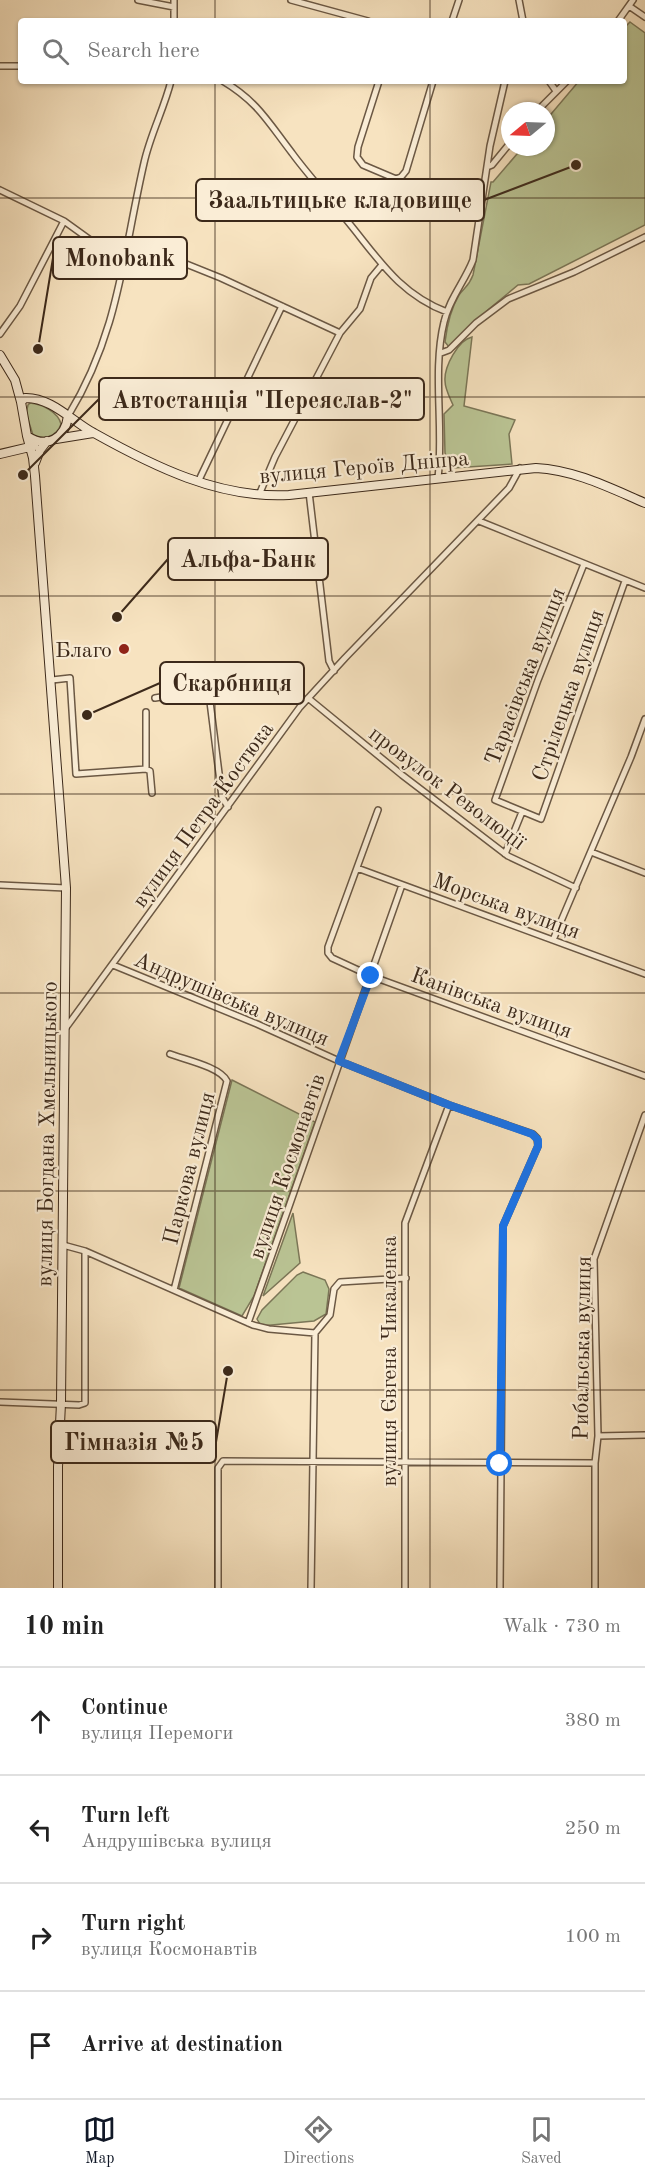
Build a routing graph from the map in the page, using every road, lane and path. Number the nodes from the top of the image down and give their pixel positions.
1 (138, 0) edge
2 (291, 0) edge
3 (459, 0) edge
4 (519, 0) edge
5 (633, 0) edge
6 (174, 3) edge
7 (629, 6) junction
8 (645, 17) edge
9 (357, 18) edge
10 (453, 18) edge
11 (522, 18) edge
12 (620, 18) edge
13 (0, 66) edge
14 (18, 66) edge
15 (170, 84) edge
16 (228, 84) edge
17 (378, 84) edge
18 (432, 84) edge
19 (504, 84) edge
20 (551, 84) edge
21 (564, 84) edge
22 (556, 92) junction
23 (546, 102) edge
24 (501, 154) edge
25 (487, 166) junction
26 (0, 190) edge
27 (64, 221) junction
28 (645, 237) edge
29 (129, 241) junction
30 (125, 265) junction
31 (381, 266) junction
32 (282, 306) junction
33 (447, 312) junction
34 (340, 333) junction
35 (0, 334) edge
36 (441, 353) junction
37 (0, 355) edge
38 (17, 385) junction
39 (33, 398) junction
40 (21, 402) junction
41 (68, 416) junction
42 (93, 433) junction
43 (27, 436) junction
44 (52, 440) junction
45 (31, 447) junction
46 (16, 451) junction
47 (0, 454) edge
48 (34, 464) junction
49 (520, 468) junction
50 (438, 478) junction
51 (198, 482) junction
52 (309, 492) junction
53 (259, 495) junction
54 (645, 503) edge
55 (479, 521) junction
56 (584, 564) junction
57 (625, 581) junction
58 (645, 588) edge
59 (334, 671) junction
60 (52, 680) junction
61 (154, 698) dead end
62 (308, 698) junction
63 (146, 712) dead end
64 (645, 719) edge
65 (146, 769) junction
66 (152, 793) dead end
67 (228, 807) junction
68 (378, 810) dead end
69 (522, 812) junction
70 (591, 852) junction
71 (505, 854) junction
72 (357, 868) junction
73 (645, 873) edge
74 (0, 885) edge
75 (402, 885) junction
76 (66, 888) junction
77 (576, 888) junction
78 (554, 940) junction
79 (113, 965) junction
80 (645, 974) edge
81 (371, 976) junction
82 (65, 1030) junction
83 (170, 1054) dead end
84 (339, 1061) junction
85 (645, 1076) edge
86 (449, 1105) junction
87 (645, 1115) edge
88 (63, 1245) junction
89 (85, 1251) junction
90 (406, 1278) junction
91 (174, 1290) junction
92 (248, 1323) junction
93 (315, 1333) junction
94 (0, 1402) edge
95 (62, 1403) junction
96 (645, 1435) edge
97 (598, 1436) junction
98 (313, 1463) junction
99 (405, 1463) junction
100 (595, 1463) junction
101 (500, 1464) junction
102 (58, 1588) edge
103 (218, 1588) edge
104 (311, 1588) edge
105 (405, 1588) edge
106 (500, 1588) edge
107 (595, 1588) edge

1 - 6 street
2 - 9 street
3 - 10 street
4 - 11 street
5 - 7 street
7 - 8 street
7 - 12 street
13 - 14 street
15 - 29 street
16 - 31 street
17 - 18 street
19 - 25 street
20 - 22 street
21 - 22 street
22 - 23 street
24 - 25 street
25 - 33 street
26 - 27 street
27 - 30 street
27 - 35 street
28 - 36 street
29 - 30 street
29 - 32 street
30 - 41 street
31 - 33 street
31 - 34 street
32 - 34 street
32 - 51 street
33 - 36 street
34 - 53 street
36 - 50 street
37 - 38 main road
38 - 39 main road
38 - 40 main road
39 - 40 main road
39 - 41 main road, вулиця Героїв Дніпра
40 - 43 main road, вулиця Богдана Хмельницького
41 - 42 main road, вулиця Героїв Дніпра
41 - 44 main road
42 - 44 main road
42 - 51 main road, вулиця Героїв Дніпра
43 - 44 main road
43 - 45 main road, вулиця Богдана Хмельницького
43 - 46 main road
44 - 45 main road
44 - 48 main road
45 - 46 main road
45 - 48 main road, вулиця Богдана Хмельницького
46 - 47 main road
46 - 48 main road
48 - 60 main road, вулиця Богдана Хмельницького
49 - 50 main road, вулиця Героїв Дніпра
49 - 54 main road, вулиця Героїв Дніпра
49 - 55 street, вулиця Петра Костюка
50 - 52 main road, вулиця Героїв Дніпра
51 - 53 main road, вулиця Героїв Дніпра
52 - 53 main road, вулиця Героїв Дніпра
52 - 59 street
55 - 56 street
55 - 59 street, вулиця Петра Костюка
56 - 57 street
56 - 69 street, Тарасівська вулиця
57 - 58 street
57 - 69 street, Стрілецька вулиця
59 - 62 street, вулиця Петра Костюка
60 - 65 street
60 - 76 main road, вулиця Богдана Хмельницького
61 - 67 street
62 - 67 street, вулиця Петра Костюка
62 - 71 street, провулок Революції
63 - 65 street
64 - 70 street
65 - 66 street
67 - 79 street, вулиця Петра Костюка
68 - 72 street
69 - 71 street
70 - 73 street
70 - 77 street
71 - 77 street, провулок Революції
72 - 75 street, Морська вулиця
72 - 81 street, Канівська вулиця
74 - 76 street
75 - 78 street, Морська вулиця
75 - 81 street, вулиця Космонавтів
76 - 82 main road, вулиця Богдана Хмельницького
77 - 78 street
78 - 80 street, Морська вулиця
79 - 82 street, вулиця Петра Костюка
79 - 84 street, Андрушівська вулиця
81 - 84 street, вулиця Космонавтів
81 - 85 street, Канівська вулиця
82 - 88 main road, вулиця Богдана Хмельницького
83 - 91 street, Паркова вулиця
84 - 86 street, Андрушівська вулиця
84 - 92 street, вулиця Космонавтів
86 - 90 street, вулиця Євгена Чикаленка
86 - 101 street, Андрушівська вулиця
87 - 97 street, Рибальська вулиця
88 - 89 street
88 - 95 main road, вулиця Богдана Хмельницького
89 - 91 street
89 - 95 street
90 - 93 street
90 - 99 street, вулиця Євгена Чикаленка
91 - 92 street
92 - 93 street
93 - 98 street
94 - 95 street
95 - 102 main road, вулиця Богдана Хмельницького
96 - 97 street
97 - 100 street, Рибальська вулиця
98 - 99 street
98 - 103 street
98 - 104 street
99 - 101 street
99 - 105 street, вулиця Євгена Чикаленка
100 - 101 street
100 - 107 street, Рибальська вулиця
101 - 106 street

